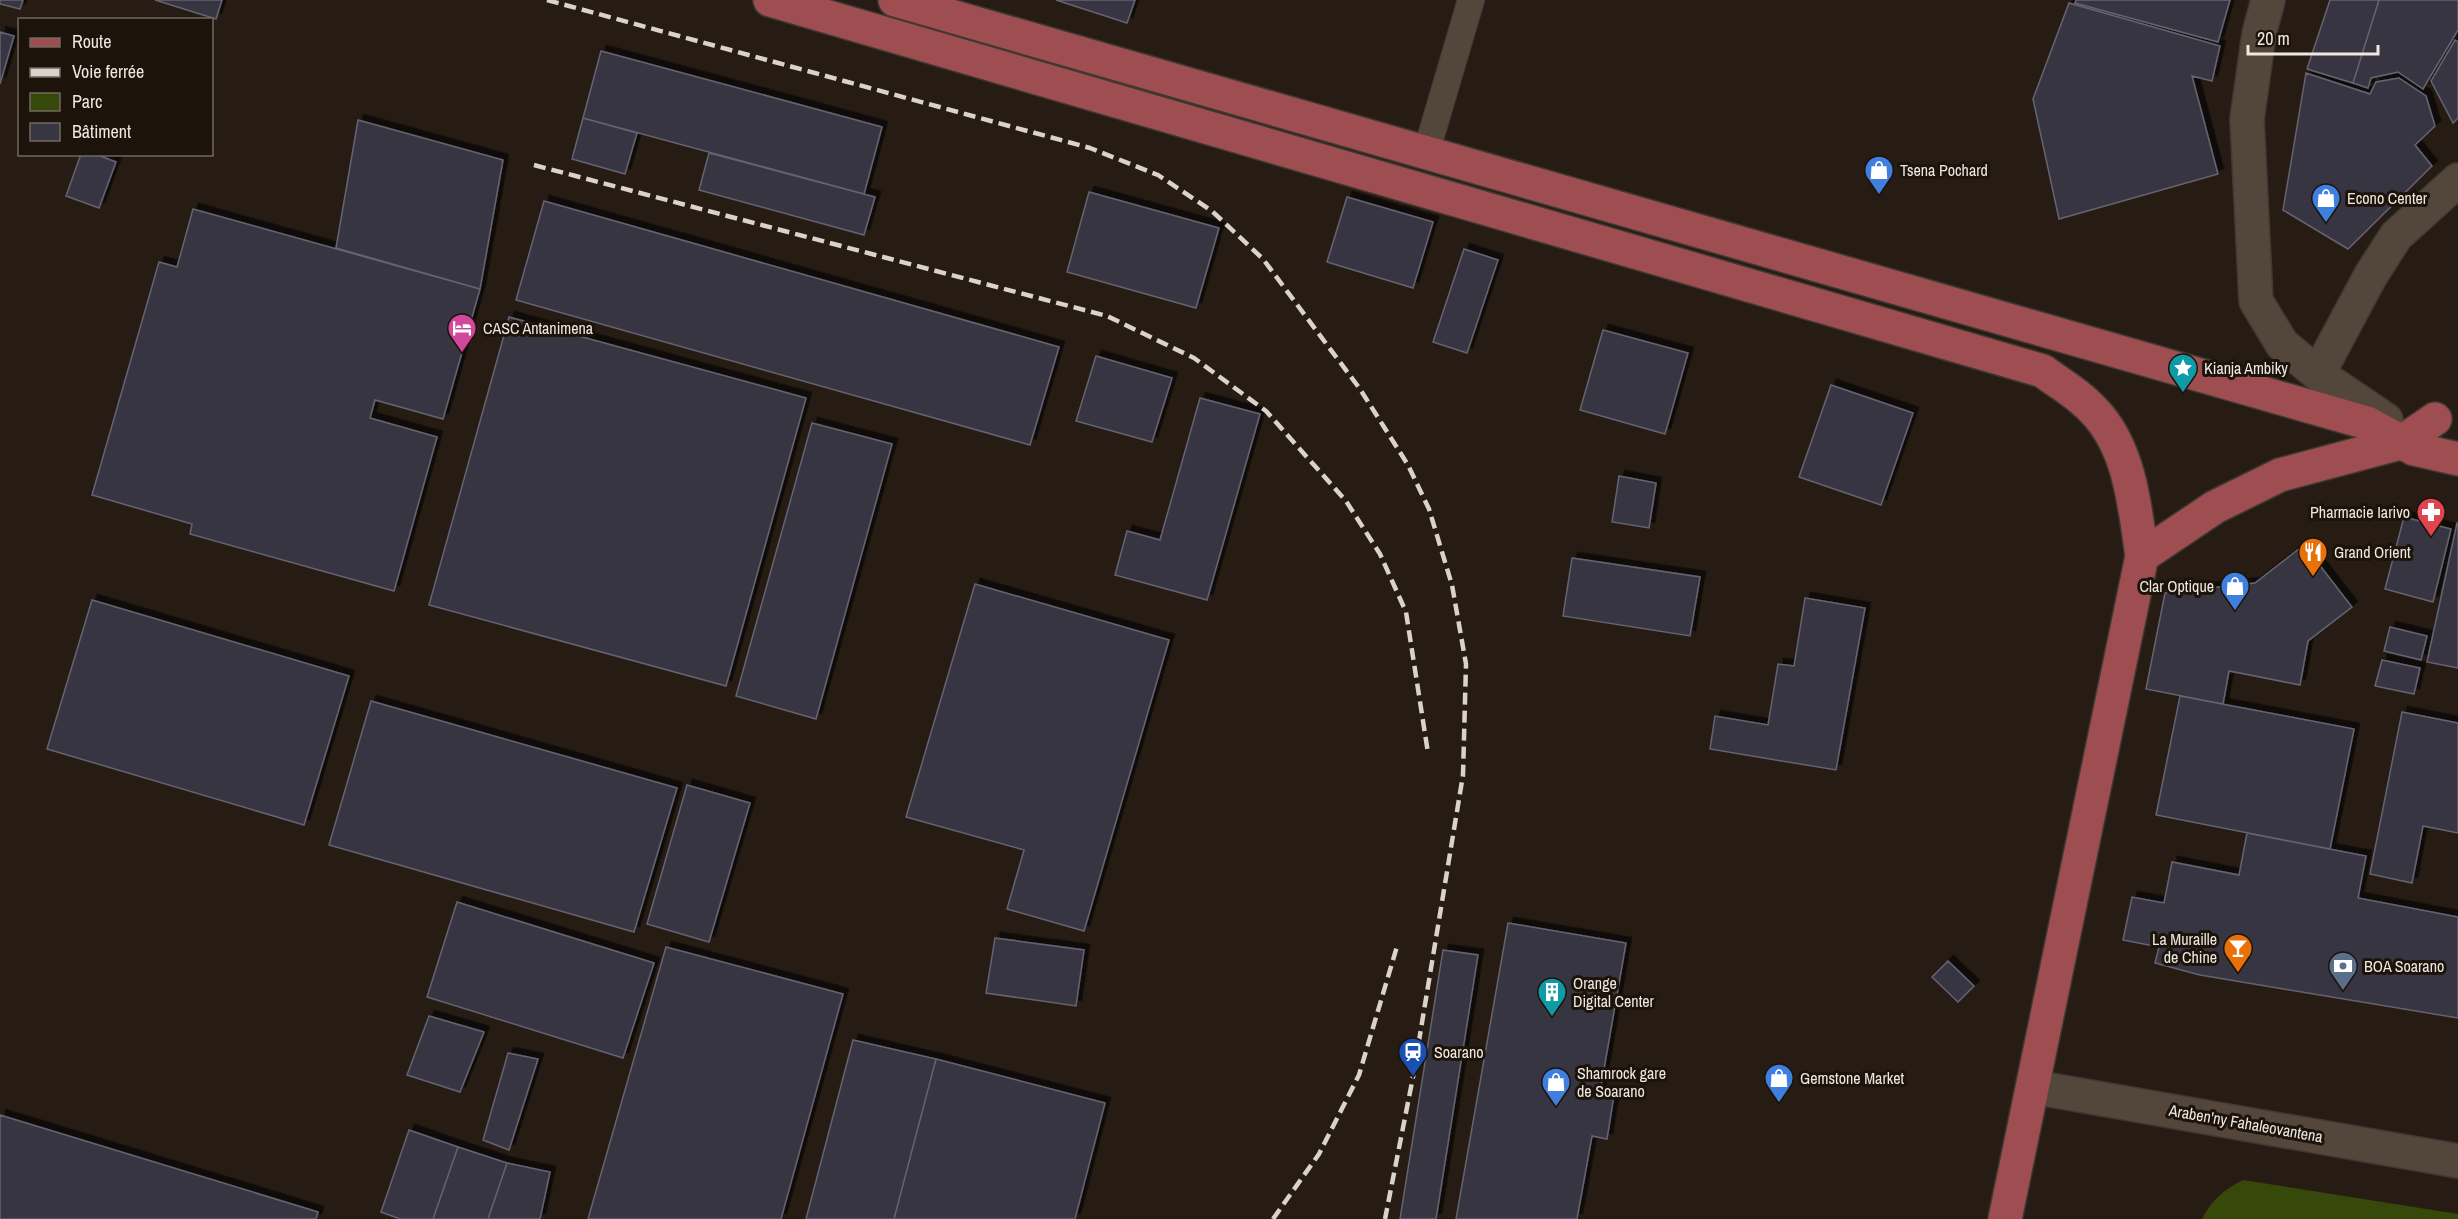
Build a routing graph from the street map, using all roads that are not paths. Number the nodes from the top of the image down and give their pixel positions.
1 (770, 0) edge
2 (895, 0) edge
3 (1471, 0) edge
4 (2268, 0) edge
5 (1426, 153) junction
6 (2458, 180) edge
7 (2318, 374) junction
8 (2446, 421) edge
9 (2385, 429) junction
10 (2458, 459) edge
11 (2142, 556) junction
12 (2033, 1087) junction
13 (2458, 1161) edge
14 (2005, 1219) edge

1 - 11 main road
2 - 5 main road
3 - 5 lane
4 - 7 street
5 - 9 main road
6 - 7 street
7 - 9 street
8 - 9 main road
9 - 10 main road
9 - 11 main road
11 - 12 main road
12 - 13 street, Araben'ny Fahaleovantena
12 - 14 main road

